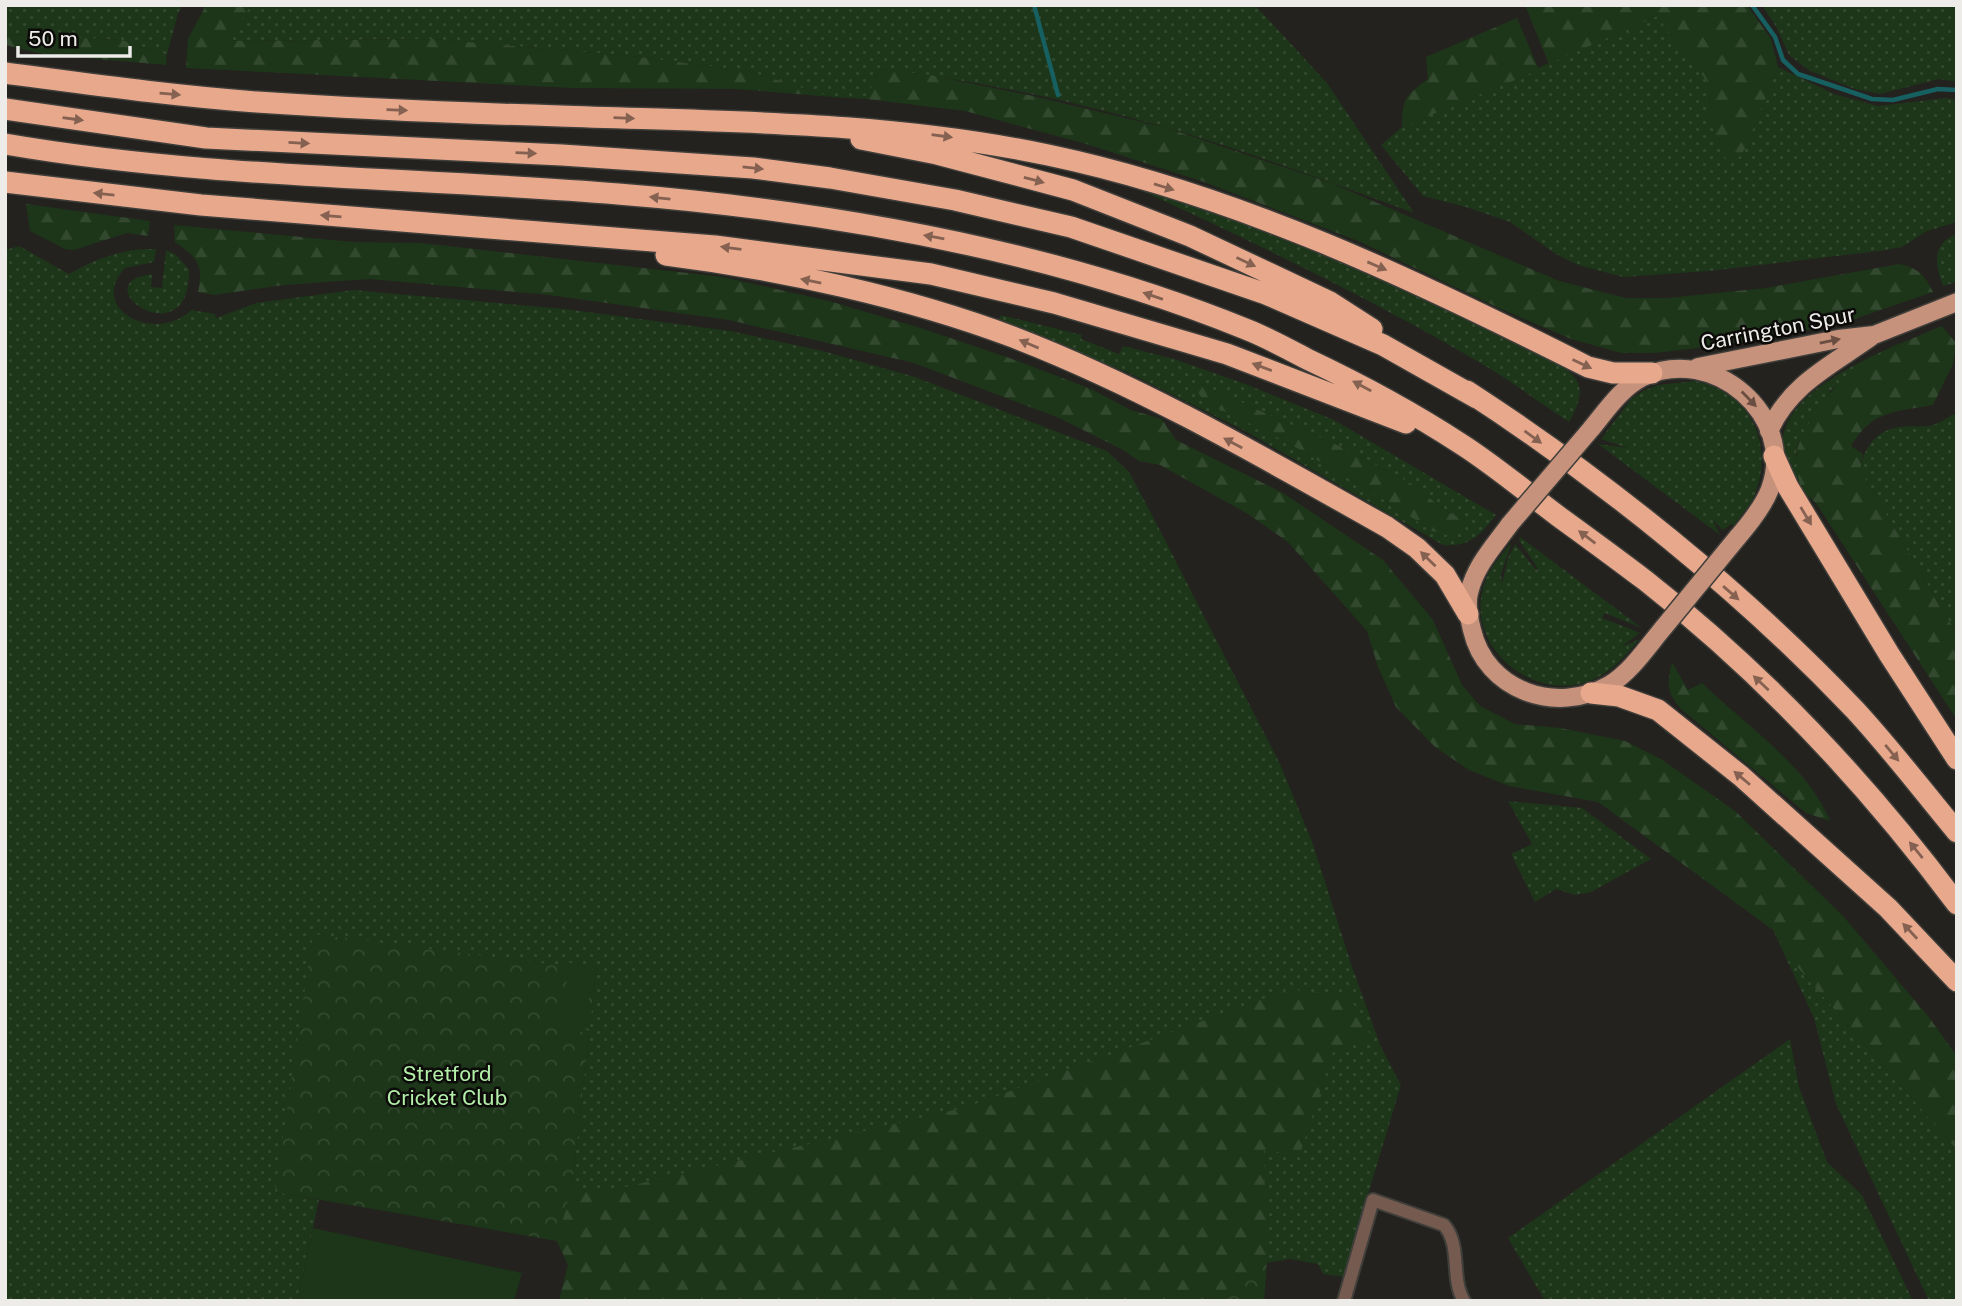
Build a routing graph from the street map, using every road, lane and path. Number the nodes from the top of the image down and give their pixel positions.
1 (5, 73) edge
2 (5, 109) edge
3 (776, 123) junction
4 (5, 144) edge
5 (5, 182) edge
6 (399, 221) junction
7 (1957, 302) edge
8 (1874, 335) junction
9 (1691, 368) junction
10 (1652, 373) junction
11 (1477, 398) junction
12 (1769, 431) junction
13 (1463, 445) junction
14 (1774, 456) junction
15 (1468, 614) junction
16 (1591, 693) junction
17 (1957, 759) edge
18 (1957, 832) edge
19 (1957, 904) edge
20 (1957, 981) edge
21 (1344, 1301) edge
22 (1464, 1301) edge

1 -> 3 highway
2 -> 11 highway
3 -> 10 highway
3 -> 11 highway
13 -> 4 highway
6 -> 5 highway
13 -> 6 highway
15 -> 6 highway
7 - 8 main road, Carrington Spur
9 -> 8 main road, Carrington Spur
8 - 12 main road, Carrington Spur
9 - 10 main road, Carrington Spur
9 -> 12 main road
10 - 15 main road, bridge
11 -> 18 highway
12 - 14 main road
19 -> 13 highway
14 - 16 main road, bridge
14 -> 17 highway
15 - 16 main road
20 -> 16 highway
21 - 22 street

